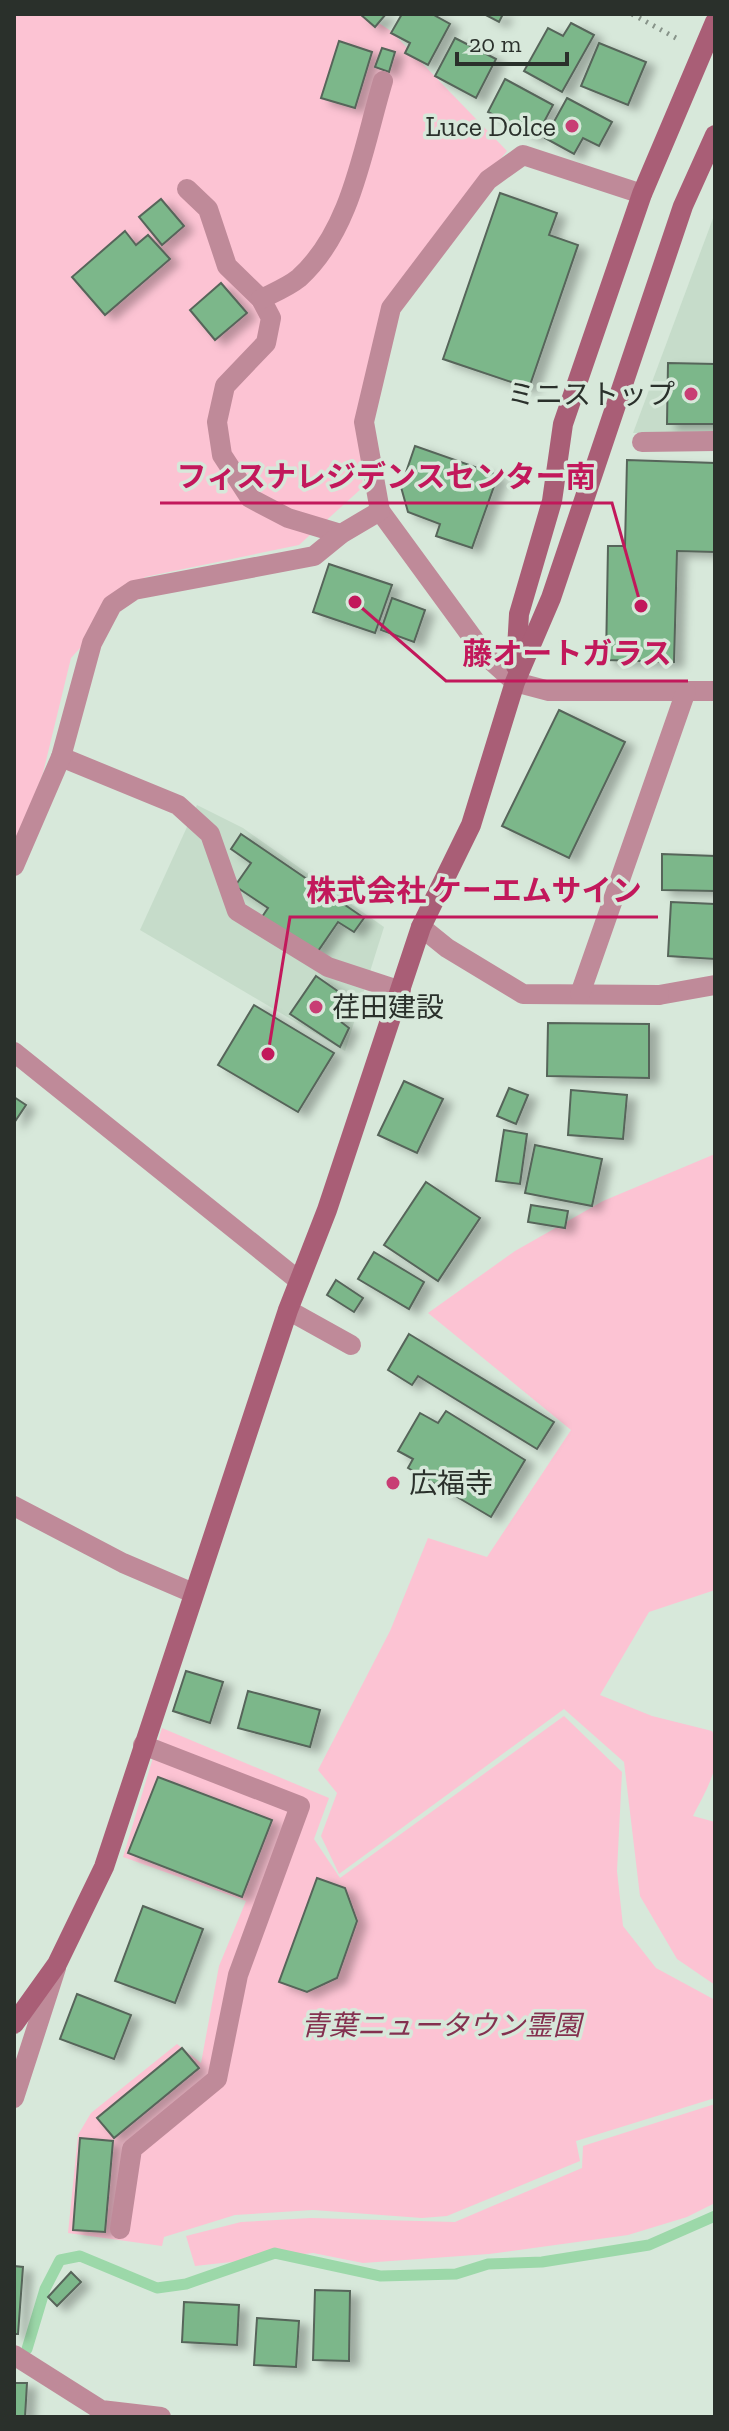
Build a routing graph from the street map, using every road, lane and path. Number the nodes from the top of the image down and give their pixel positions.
1 (632, 14) edge
2 (715, 22) edge
3 (676, 38) dead end
4 (383, 81) dead end
5 (715, 135) edge
6 (187, 189) dead end
7 (642, 194) junction
8 (261, 299) junction
9 (715, 441) edge
10 (642, 442) dead end
11 (380, 511) junction
12 (341, 534) junction
13 (515, 682) junction
14 (686, 691) junction
15 (715, 691) edge
16 (61, 757) junction
17 (14, 866) edge
18 (421, 927) junction
19 (715, 985) edge
20 (401, 991) junction
21 (580, 994) junction
22 (14, 1052) edge
23 (298, 1280) junction
24 (288, 1310) junction
25 (351, 1345) dead end
26 (14, 1506) edge
27 (193, 1593) junction
28 (143, 1745) junction
29 (57, 1964) junction
30 (14, 2024) edge
31 (14, 2098) edge
32 (120, 2229) dead end
33 (14, 2355) edge
34 (161, 2417) edge

1 - 3 path
2 - 7 street
4 - 8 street
5 - 13 street
6 - 8 street
7 - 11 street
7 - 13 street
8 - 12 street
9 - 10 street
11 - 12 street
11 - 13 street
12 - 16 street
13 - 14 street
13 - 18 street
14 - 15 street
14 - 21 street
16 - 17 street
16 - 20 street
18 - 20 street
18 - 21 street
19 - 21 street
20 - 23 street
22 - 23 street
23 - 24 street
24 - 25 street
24 - 27 street
26 - 27 street
27 - 28 street
28 - 29 street
28 - 32 street
29 - 30 street
29 - 31 street
33 - 34 street

